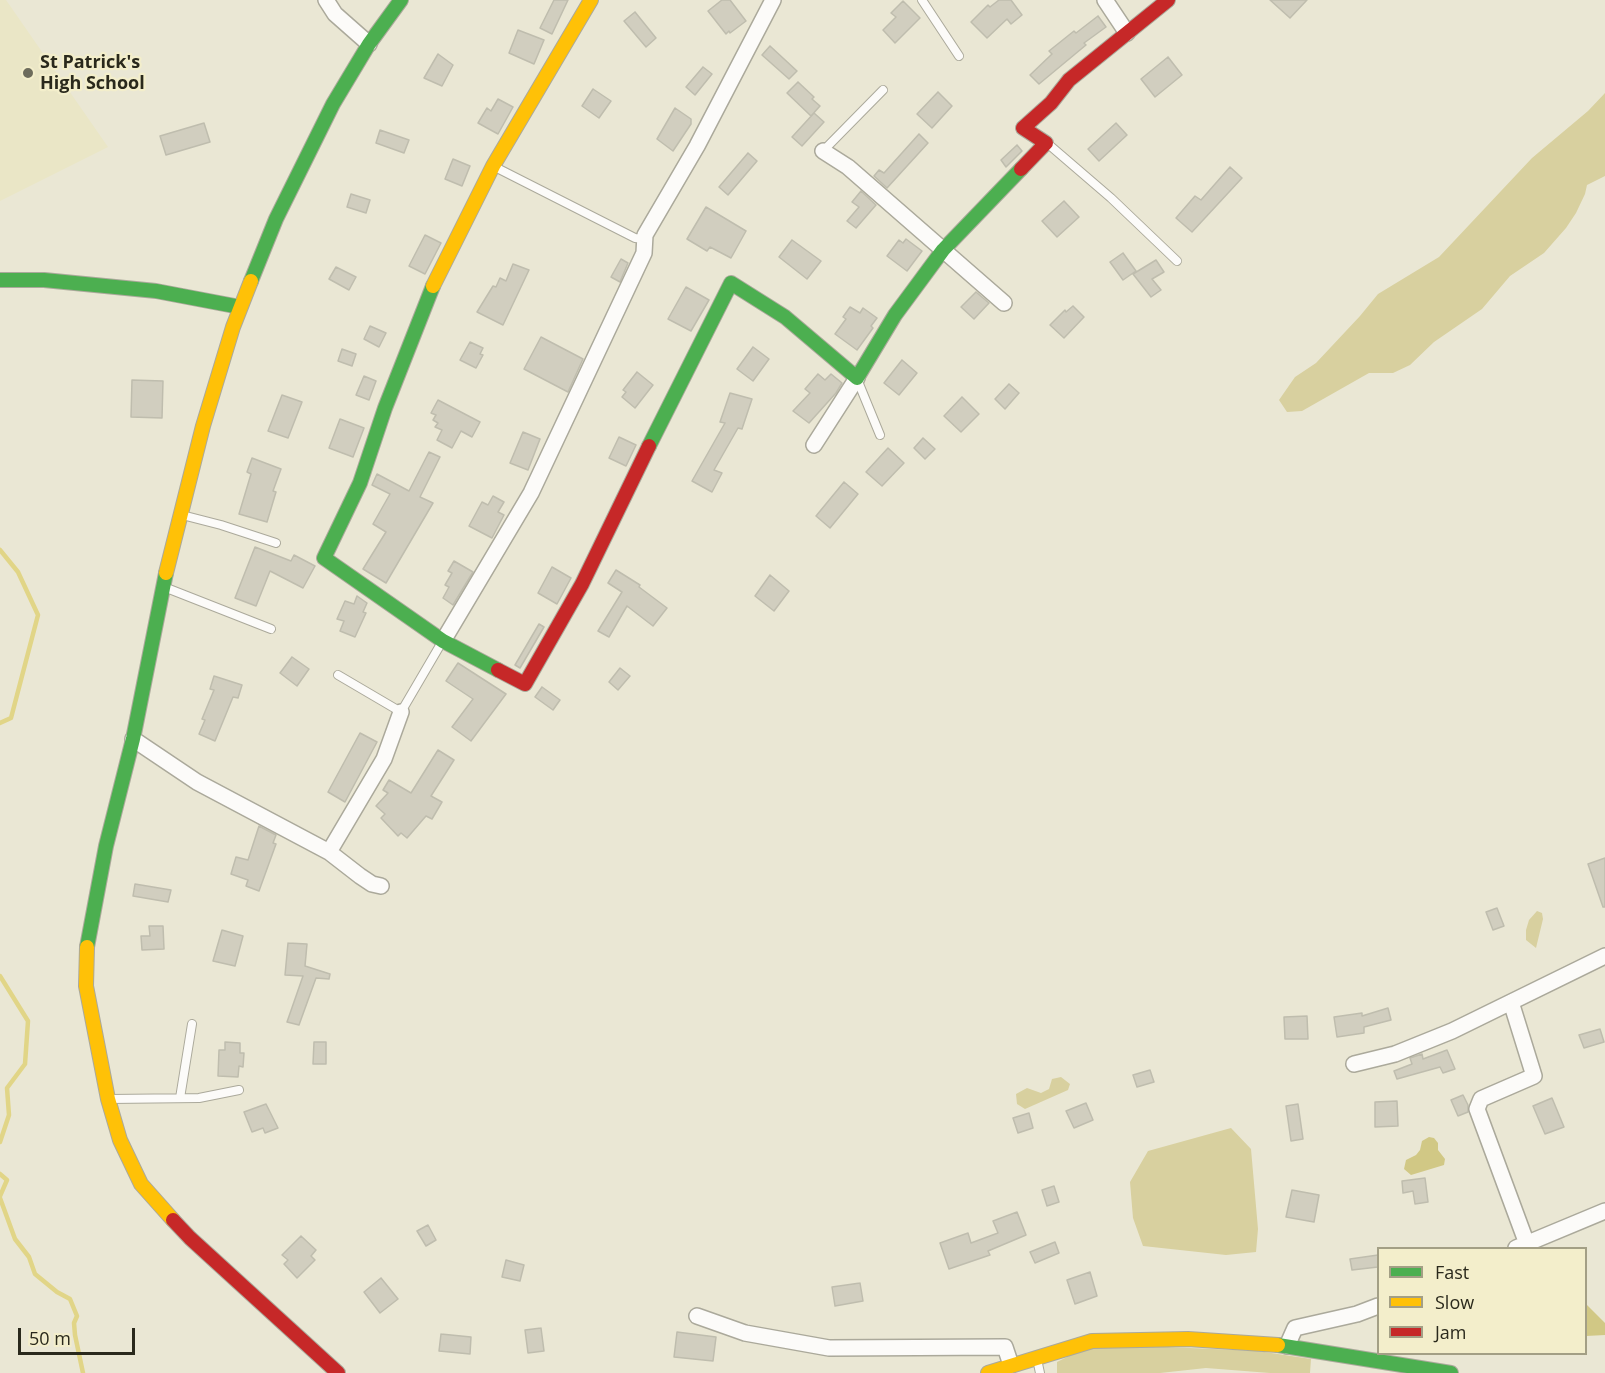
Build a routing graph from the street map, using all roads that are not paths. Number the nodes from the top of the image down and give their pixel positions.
1 (326, 0) edge
2 (401, 0) edge
3 (591, 0) edge
4 (773, 0) edge
5 (922, 0) edge
6 (1105, 0) edge
7 (1168, 0) edge
8 (1127, 33) junction
9 (369, 44) junction
10 (959, 56) dead end
11 (883, 90) dead end
12 (1046, 143) junction
13 (823, 151) joint
14 (493, 166) junction
15 (645, 238) junction
16 (943, 250) junction
17 (1177, 261) dead end
18 (0, 280) edge
19 (1004, 303) dead end
20 (240, 307) junction
21 (856, 378) junction
22 (880, 435) dead end
23 (814, 445) dead end
24 (182, 515) junction
25 (276, 543) dead end
26 (163, 586) junction
27 (271, 629) dead end
28 (443, 641) junction
29 (338, 675) dead end
30 (401, 712) junction
31 (133, 739) junction
32 (329, 852) junction
33 (381, 886) dead end
34 (1605, 956) edge
35 (1511, 1002) junction
36 (192, 1024) dead end
37 (1354, 1064) dead end
38 (239, 1090) dead end
39 (180, 1098) junction
40 (108, 1099) junction
41 (1605, 1211) edge
42 (1522, 1246) edge
43 (1377, 1306) edge
44 (697, 1316) dead end
45 (1287, 1346) junction
46 (1037, 1358) junction
47 (1011, 1365) junction
48 (338, 1373) edge
49 (988, 1373) edge
50 (1040, 1373) edge
51 (1451, 1373) edge

1 - 9 street
2 - 9 street
3 - 14 street
4 - 15 street
5 - 10 lane
6 - 8 street
7 - 8 street
8 - 12 street
9 - 20 street
11 - 13 lane
12 - 16 street
12 - 17 lane
13 - 16 street
14 - 15 lane
14 - 28 street
15 - 28 street
16 - 19 street
16 - 21 street
18 - 20 street
20 - 24 street
21 - 22 lane
21 - 23 street
21 - 28 street
24 - 25 lane
24 - 26 street
26 - 27 lane
26 - 31 street
28 - 30 lane
29 - 30 lane
30 - 32 street
31 - 32 street
31 - 40 street
32 - 33 street
34 - 35 street
35 - 37 street
35 - 42 street
36 - 39 lane
38 - 39 lane
39 - 40 lane
40 - 48 street
41 - 42 street
43 - 45 street
44 - 47 street
45 - 46 street
45 - 51 street
46 - 47 street
46 - 50 lane
47 - 49 street

